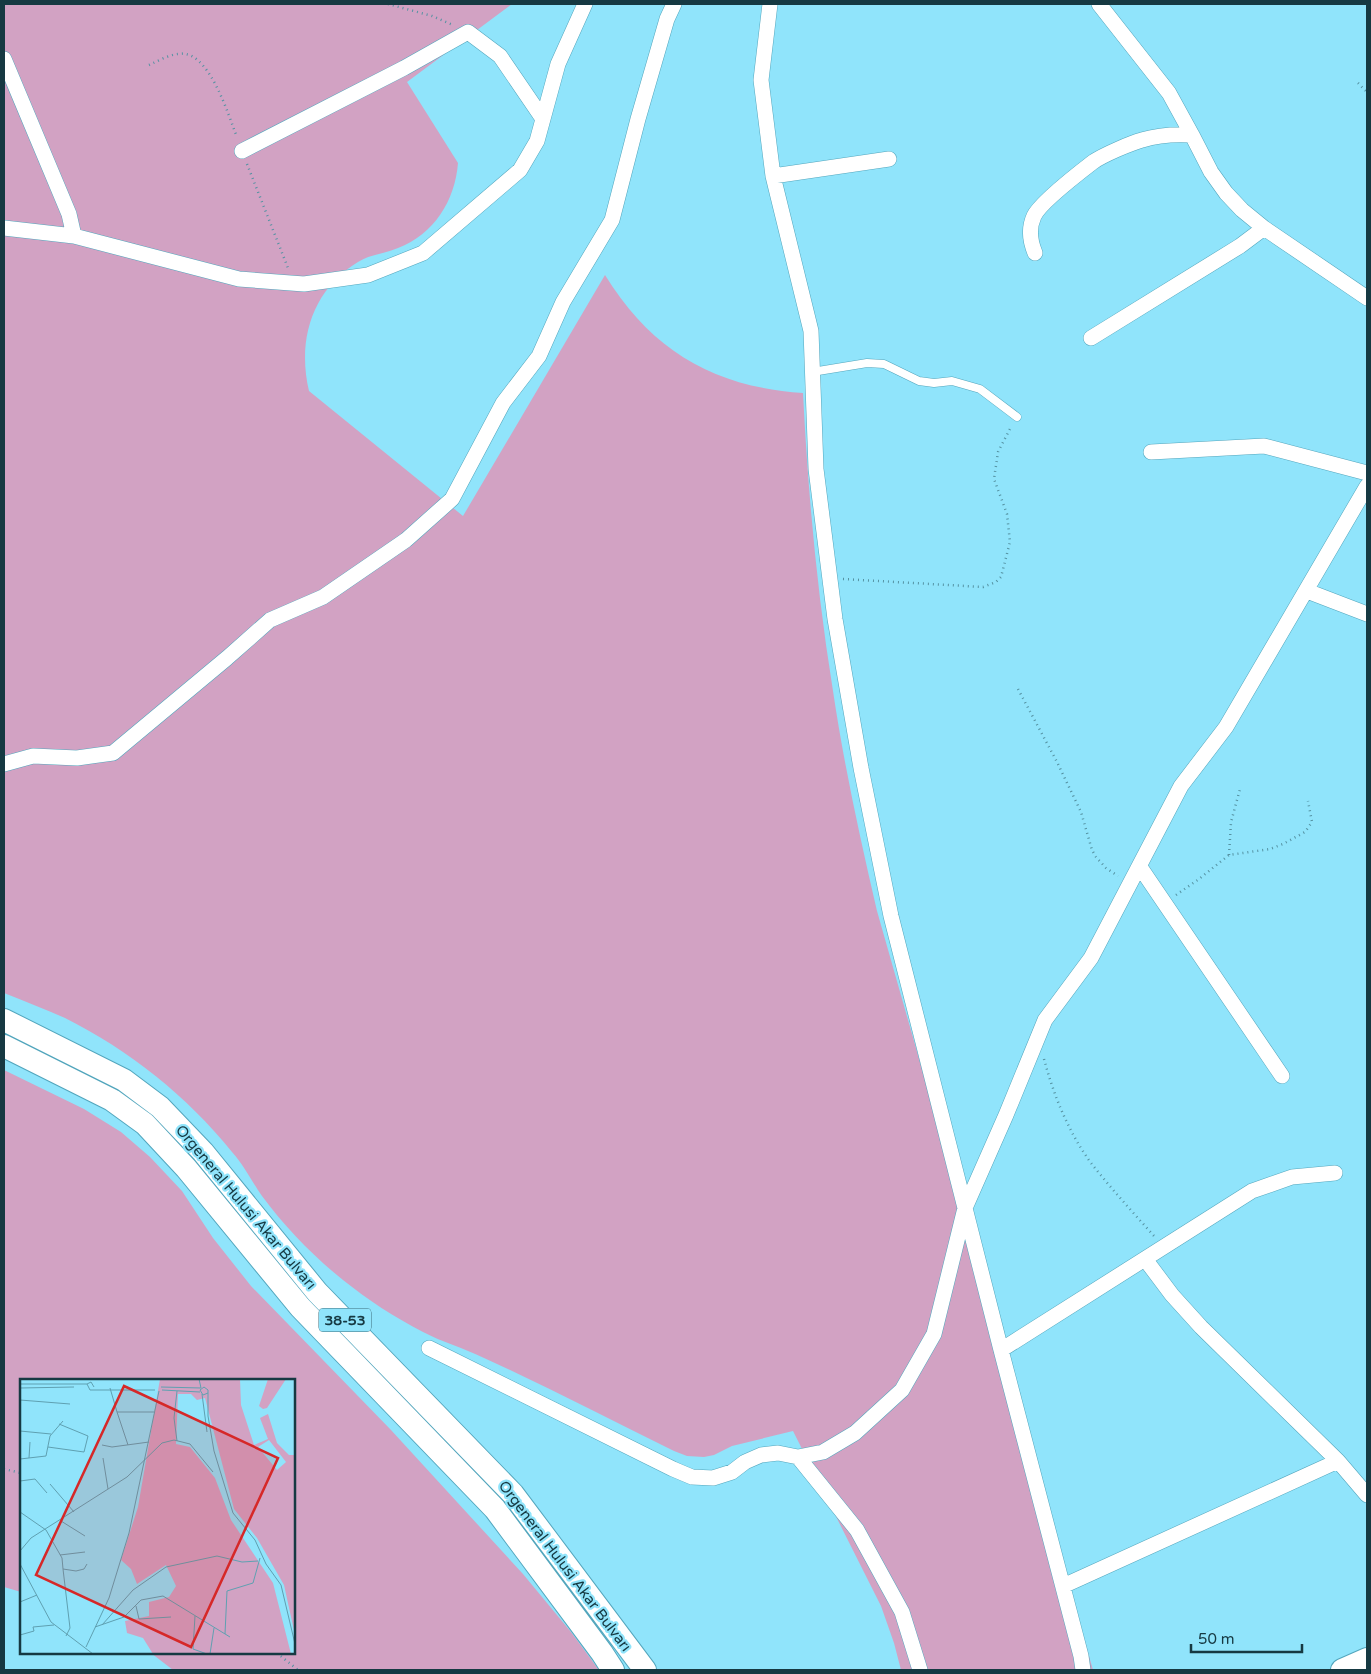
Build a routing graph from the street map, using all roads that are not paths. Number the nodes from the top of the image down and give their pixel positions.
1 (585, 4) edge
2 (674, 4) edge
3 (770, 4) edge
4 (1099, 4) edge
5 (4, 59) edge
6 (543, 119) junction
7 (1192, 135) junction
8 (242, 151) dead end
9 (889, 158) dead end
10 (774, 176) junction
11 (4, 228) edge
12 (1264, 228) junction
13 (74, 236) junction
14 (1035, 253) dead end
15 (1367, 298) edge
16 (1091, 338) dead end
17 (812, 372) junction
18 (1017, 416) road end
19 (1151, 452) dead end
20 (1367, 473) edge
21 (1367, 486) edge
22 (1307, 591) junction
23 (1367, 614) edge
24 (4, 764) edge
25 (1140, 867) junction
26 (4, 1020) edge
27 (4, 1046) edge
28 (1282, 1076) dead end
29 (1335, 1173) dead end
30 (965, 1208) junction
31 (1145, 1259) junction
32 (430, 1348) dead end
33 (1001, 1350) junction
34 (798, 1457) junction
35 (1338, 1461) junction
36 (1367, 1495) edge
37 (1063, 1586) junction
38 (1367, 1660) edge
39 (1082, 1663) edge
40 (613, 1670) edge
41 (645, 1670) edge
42 (920, 1670) edge
43 (1087, 1670) edge
44 (1342, 1670) edge

1 - 6 street
2 - 24 street
3 - 10 street
4 - 7 street
5 - 13 street
6 - 8 street
6 - 13 street
7 - 12 street
7 - 14 street
9 - 10 street
10 - 17 street
11 - 13 street
12 - 15 street
12 - 16 street
17 - 18 lane
17 - 30 street
19 - 20 street
21 - 22 street
22 - 23 street
22 - 25 street
25 - 28 street
25 - 30 street
26 - 41 main road, Orgeneral Hulusi Akar Bulvarı / 38-53
27 - 40 main road, Orgeneral Hulusi Akar Bulvarı / 38-53
29 - 31 street
30 - 33 street
30 - 34 street
31 - 33 street
31 - 35 street
32 - 34 street
33 - 37 street
34 - 42 street
35 - 36 street
35 - 37 street
37 - 39 street
38 - 44 main road
39 - 43 street

